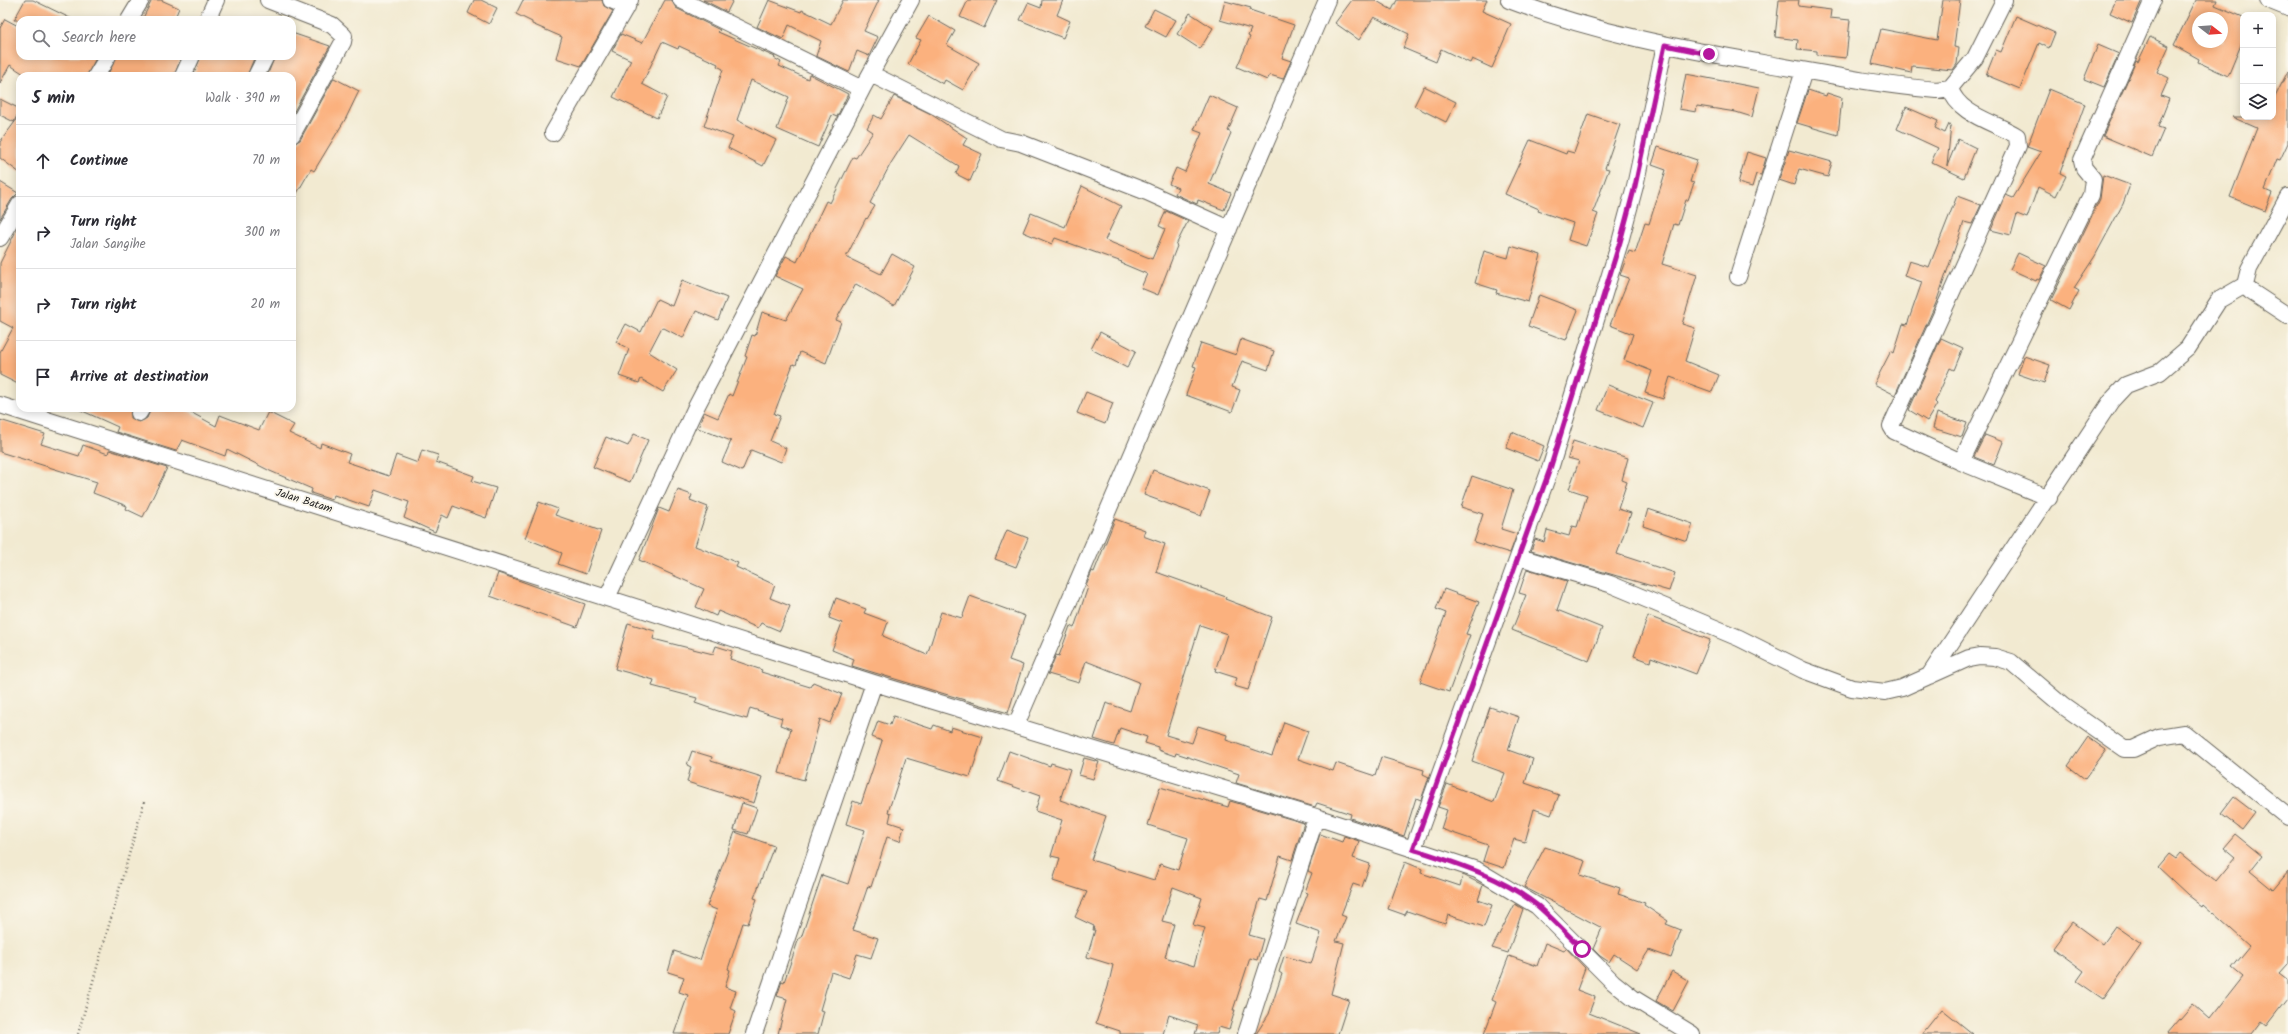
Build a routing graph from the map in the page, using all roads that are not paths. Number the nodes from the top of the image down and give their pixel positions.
1 (141, 0) edge
2 (216, 0) edge
3 (268, 0) edge
4 (611, 0) edge
5 (680, 0) edge
6 (911, 0) edge
7 (1328, 0) edge
8 (1509, 0) edge
9 (2004, 0) edge
10 (2153, 0) edge
11 (2268, 0) edge
12 (628, 4) edge
13 (2288, 8) edge
14 (287, 14) edge
15 (131, 16) edge
16 (209, 16) edge
17 (296, 17) edge
18 (1665, 45) junction
19 (106, 60) edge
20 (190, 60) edge
21 (264, 60) edge
22 (1804, 71) junction
23 (98, 72) edge
24 (185, 72) edge
25 (258, 72) edge
26 (870, 74) junction
27 (1950, 88) junction
28 (862, 89) junction
29 (296, 128) edge
30 (553, 133) dead end
31 (2288, 197) edge
32 (16, 211) edge
33 (9, 224) edge
34 (1229, 229) junction
35 (0, 238) edge
36 (1738, 277) dead end
37 (2245, 285) junction
38 (2288, 316) edge
39 (0, 405) edge
40 (16, 410) edge
41 (22, 412) edge
42 (1961, 462) junction
43 (2049, 498) junction
44 (1519, 557) junction
45 (607, 598) junction
46 (1929, 676) junction
47 (874, 683) junction
48 (1016, 725) junction
49 (1316, 817) junction
50 (2288, 817) edge
51 (1413, 849) junction
52 (754, 1034) edge
53 (1246, 1034) edge
54 (1692, 1034) edge

1 - 15 street
2 - 16 street
3 - 14 street
4 - 12 street
5 - 28 street
6 - 26 street
7 - 34 street
8 - 18 street
9 - 27 street
10 - 42 street
11 - 13 street
12 - 30 street
17 - 29 street
18 - 22 street
18 - 44 street
19 - 23 street
20 - 24 street
21 - 25 street
22 - 27 street
22 - 36 street
26 - 28 street
26 - 34 street
27 - 42 street
28 - 45 street
31 - 37 street
32 - 33 street
33 - 35 street
34 - 48 street
37 - 38 street
37 - 43 street
39 - 40 street, Jalan Batam
41 - 45 street, Jalan Batam
42 - 43 street
43 - 46 street
44 - 46 street
44 - 51 street
45 - 47 street, Jalan Batam
46 - 50 street
47 - 48 street, Jalan Batam
47 - 52 street
48 - 49 street, Jalan Batam
49 - 51 street, Jalan Batam
49 - 53 street
51 - 54 street, Jalan Batam

